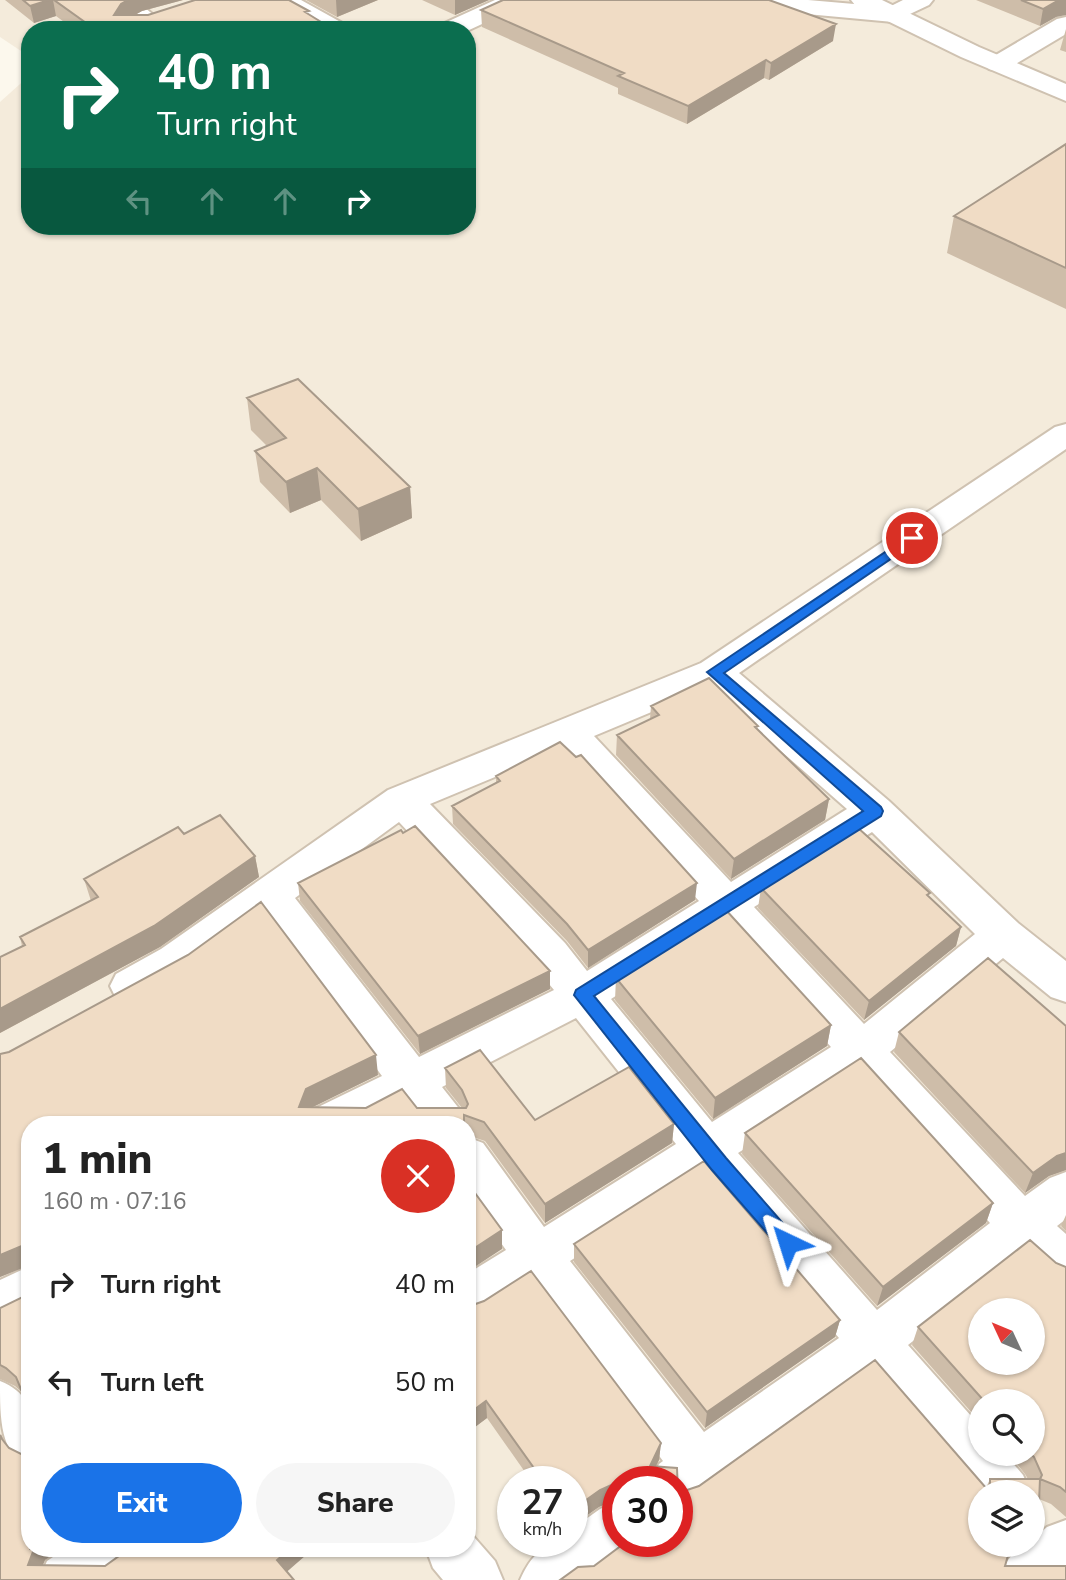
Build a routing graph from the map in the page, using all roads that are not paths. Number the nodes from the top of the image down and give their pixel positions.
1 (121, 0) edge
2 (283, 0) edge
3 (515, 0) edge
4 (762, 0) edge
5 (863, 0) edge
6 (921, 0) edge
7 (893, 15) junction
8 (149, 21) edge
9 (321, 21) edge
10 (469, 21) edge
11 (1066, 24) edge
12 (998, 64) junction
13 (1066, 93) edge
14 (1066, 434) edge
15 (714, 672) junction
16 (568, 732) junction
17 (402, 800) junction
18 (875, 811) junction
19 (269, 894) junction
20 (727, 903) junction
21 (1003, 935) junction
22 (1066, 985) edge
23 (583, 995) junction
24 (94, 1006) edge
25 (862, 1051) junction
26 (413, 1080) junction
27 (343, 1116) edge
28 (439, 1116) edge
29 (706, 1148) junction
30 (476, 1170) edge
31 (1066, 1192) edge
32 (1023, 1226) junction
33 (537, 1256) junction
34 (1066, 1264) edge
35 (21, 1293) edge
36 (476, 1295) edge
37 (0, 1306) edge
38 (874, 1342) junction
39 (0, 1405) edge
40 (21, 1433) edge
41 (682, 1466) edge
42 (693, 1470) edge
43 (994, 1480) edge
44 (602, 1539) edge
45 (97, 1557) edge
46 (458, 1557) edge
47 (66, 1580) edge
48 (476, 1580) edge
49 (547, 1580) edge

1 - 8 street
2 - 9 street
3 - 10 street
4 - 7 street
5 - 7 street
6 - 7 street
7 - 12 street
11 - 12 street
12 - 13 street
14 - 15 street
15 - 16 street
15 - 18 street
16 - 17 street
16 - 20 street
17 - 19 street
17 - 23 street
18 - 20 street
18 - 21 street
19 - 24 street
19 - 26 street
20 - 23 street
20 - 25 street
21 - 22 street
21 - 25 street
23 - 26 street
23 - 29 street
25 - 29 street
25 - 32 street
26 - 27 street
26 - 28 street
29 - 33 street
29 - 38 street
30 - 33 street
31 - 32 street
32 - 34 street
32 - 38 street
33 - 36 street
33 - 41 street
35 - 37 street
38 - 42 street
38 - 43 street
39 - 40 street
44 - 49 street
45 - 47 street
46 - 48 street

